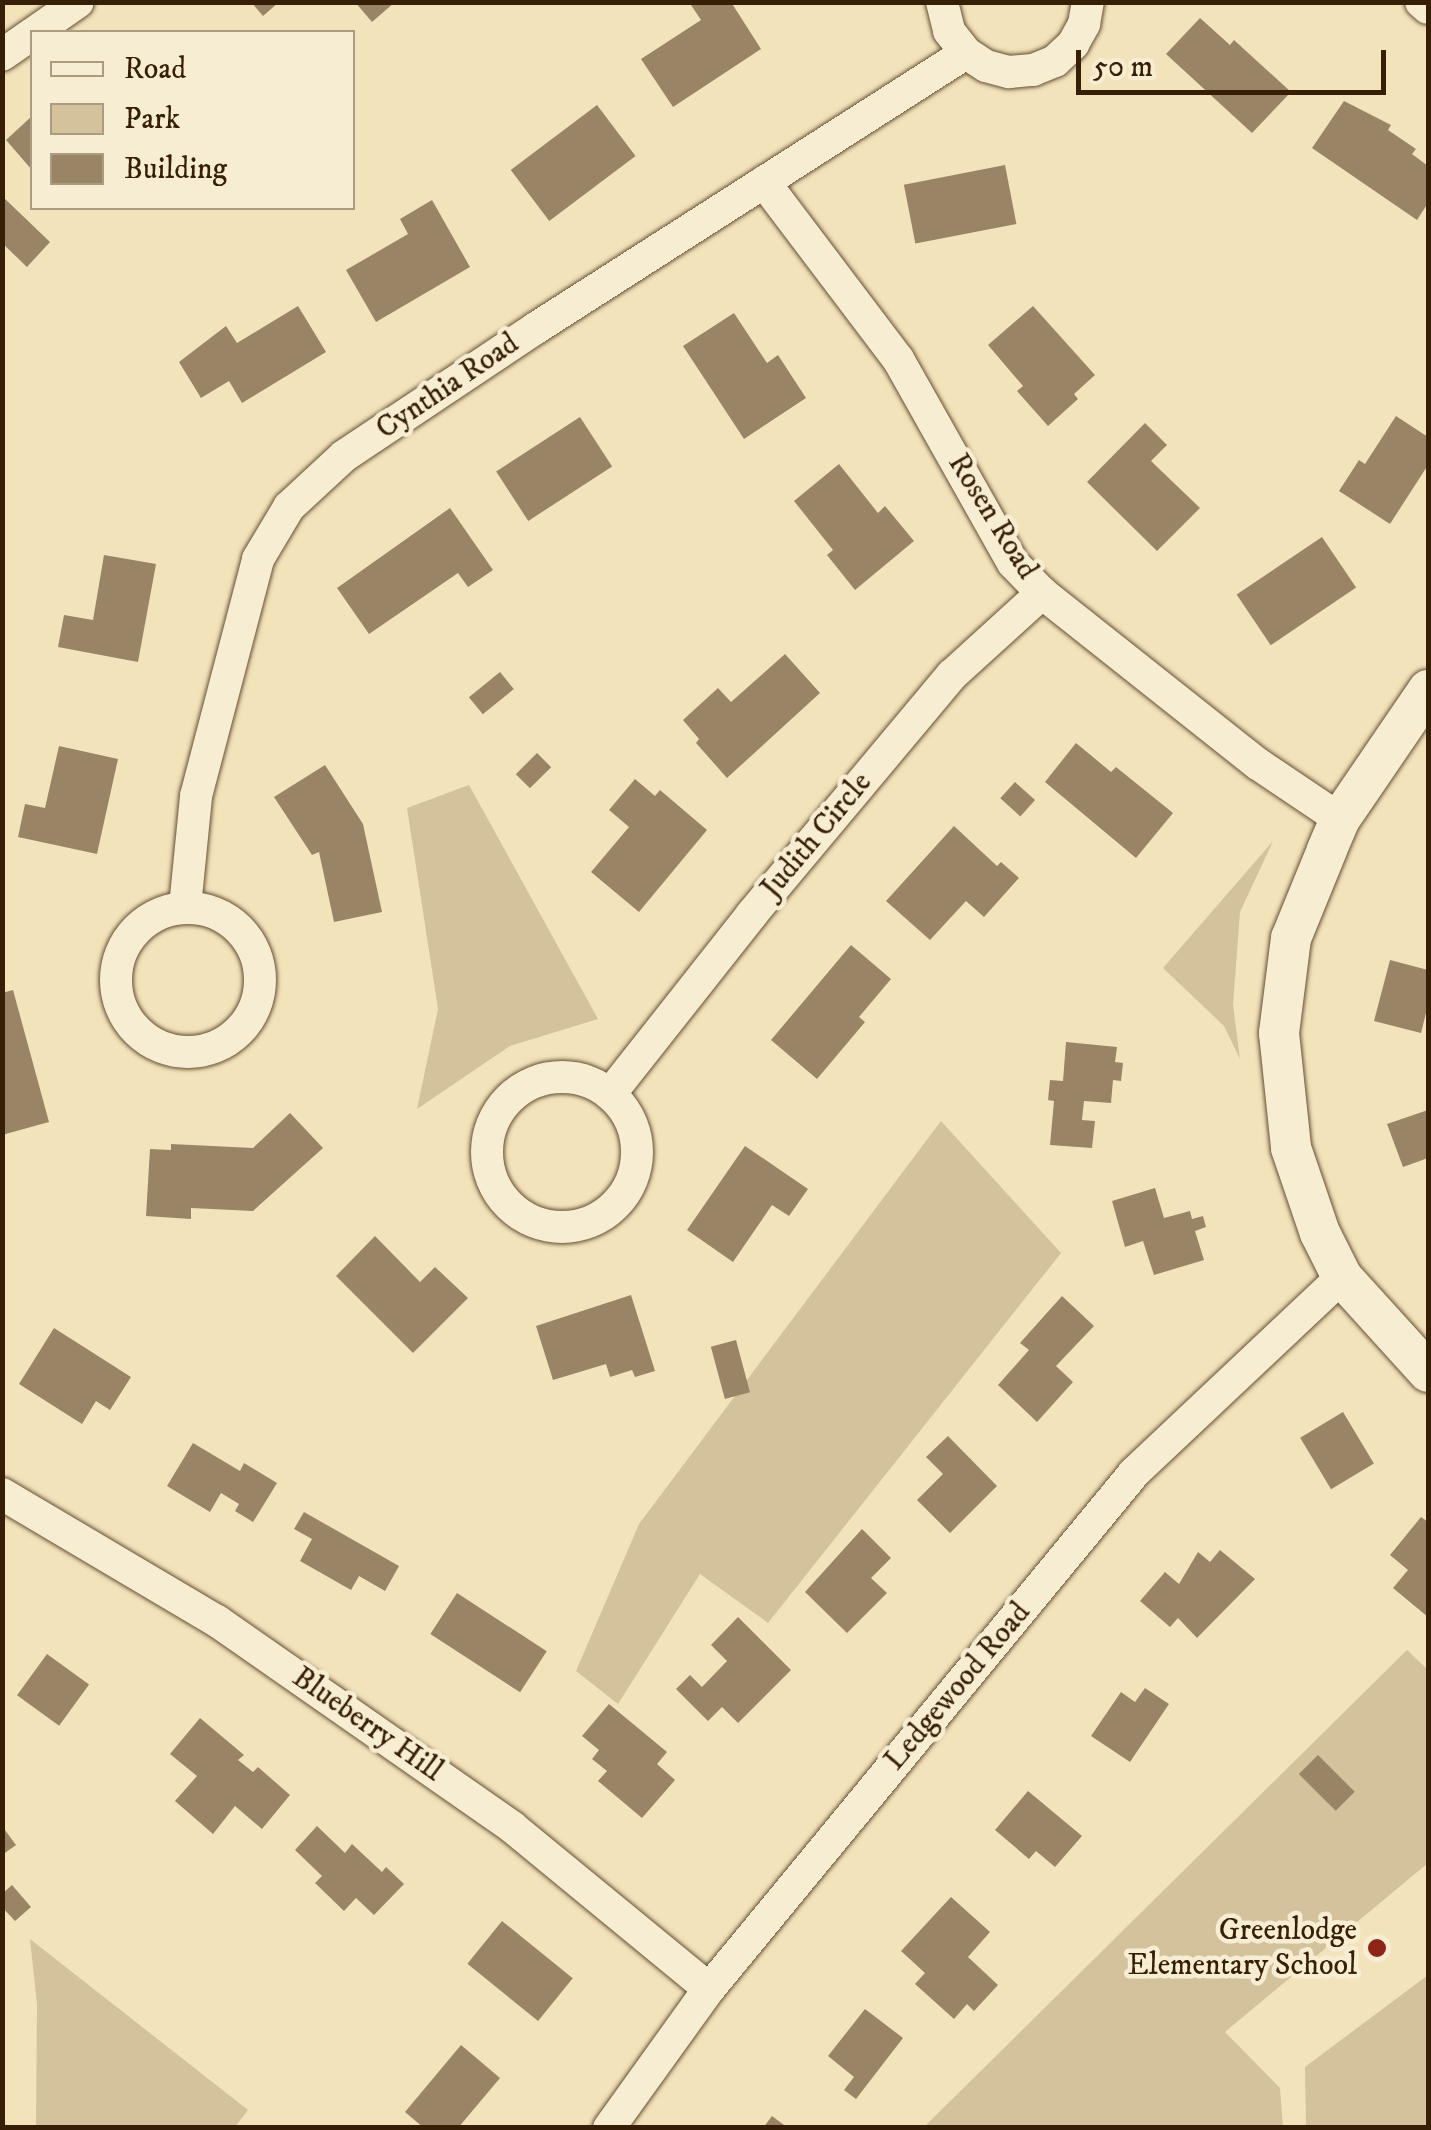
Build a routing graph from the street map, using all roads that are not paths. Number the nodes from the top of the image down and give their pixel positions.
1 (78, 2) edge
2 (942, 2) edge
3 (1088, 2) edge
4 (1421, 2) edge
5 (1428, 8) edge
6 (40, 30) edge
7 (30, 36) edge
8 (966, 53) junction
9 (2, 54) edge
10 (764, 182) junction
11 (1042, 593) junction
12 (1428, 690) edge
13 (1340, 819) junction
14 (185, 907) junction
15 (610, 1094) junction
16 (1342, 1277) junction
17 (1428, 1372) edge
18 (2, 1494) edge
19 (709, 1989) junction
20 (609, 2128) edge

1 - 6 street
2 - 8 street
3 - 8 street
4 - 5 street
7 - 9 street
8 - 10 street, Cynthia Road
10 - 11 street, Rosen Road
10 - 14 street, Cynthia Road
11 - 13 street, Rosen Road
11 - 15 street, Judith Circle
12 - 13 street
13 - 16 street
14 - 14 street
15 - 15 street
16 - 17 street
16 - 19 street, Ledgewood Road
18 - 19 street, Blueberry Hill
19 - 20 street, Ledgewood Road

